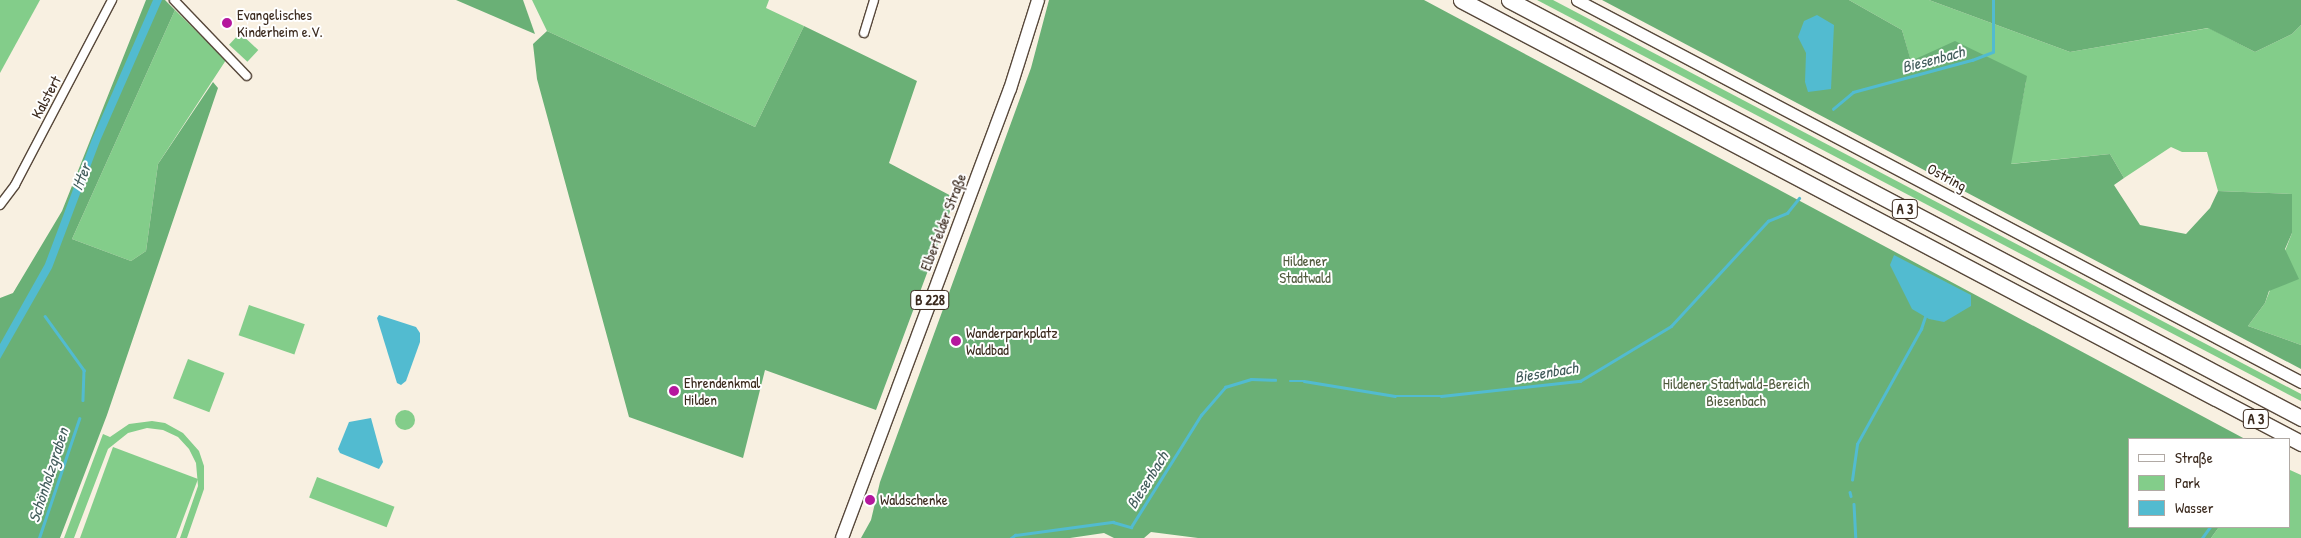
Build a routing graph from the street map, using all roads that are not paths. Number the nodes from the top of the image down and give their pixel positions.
1 (112, 0) edge
2 (174, 0) edge
3 (874, 0) edge
4 (1038, 0) edge
5 (1461, 0) edge
6 (1509, 0) edge
7 (1577, 0) edge
8 (864, 33) dead end
9 (247, 76) dead end
10 (0, 205) edge
11 (2301, 382) edge
12 (2301, 418) edge
13 (2301, 443) edge
14 (842, 538) edge

1 - 10 street, Kalstert
2 - 9 street
3 - 8 street
4 - 14 main road, Elberfelder Straße / B 228
5 - 13 highway, A 3
6 - 12 highway, A 3
7 - 11 main road, Ostring

